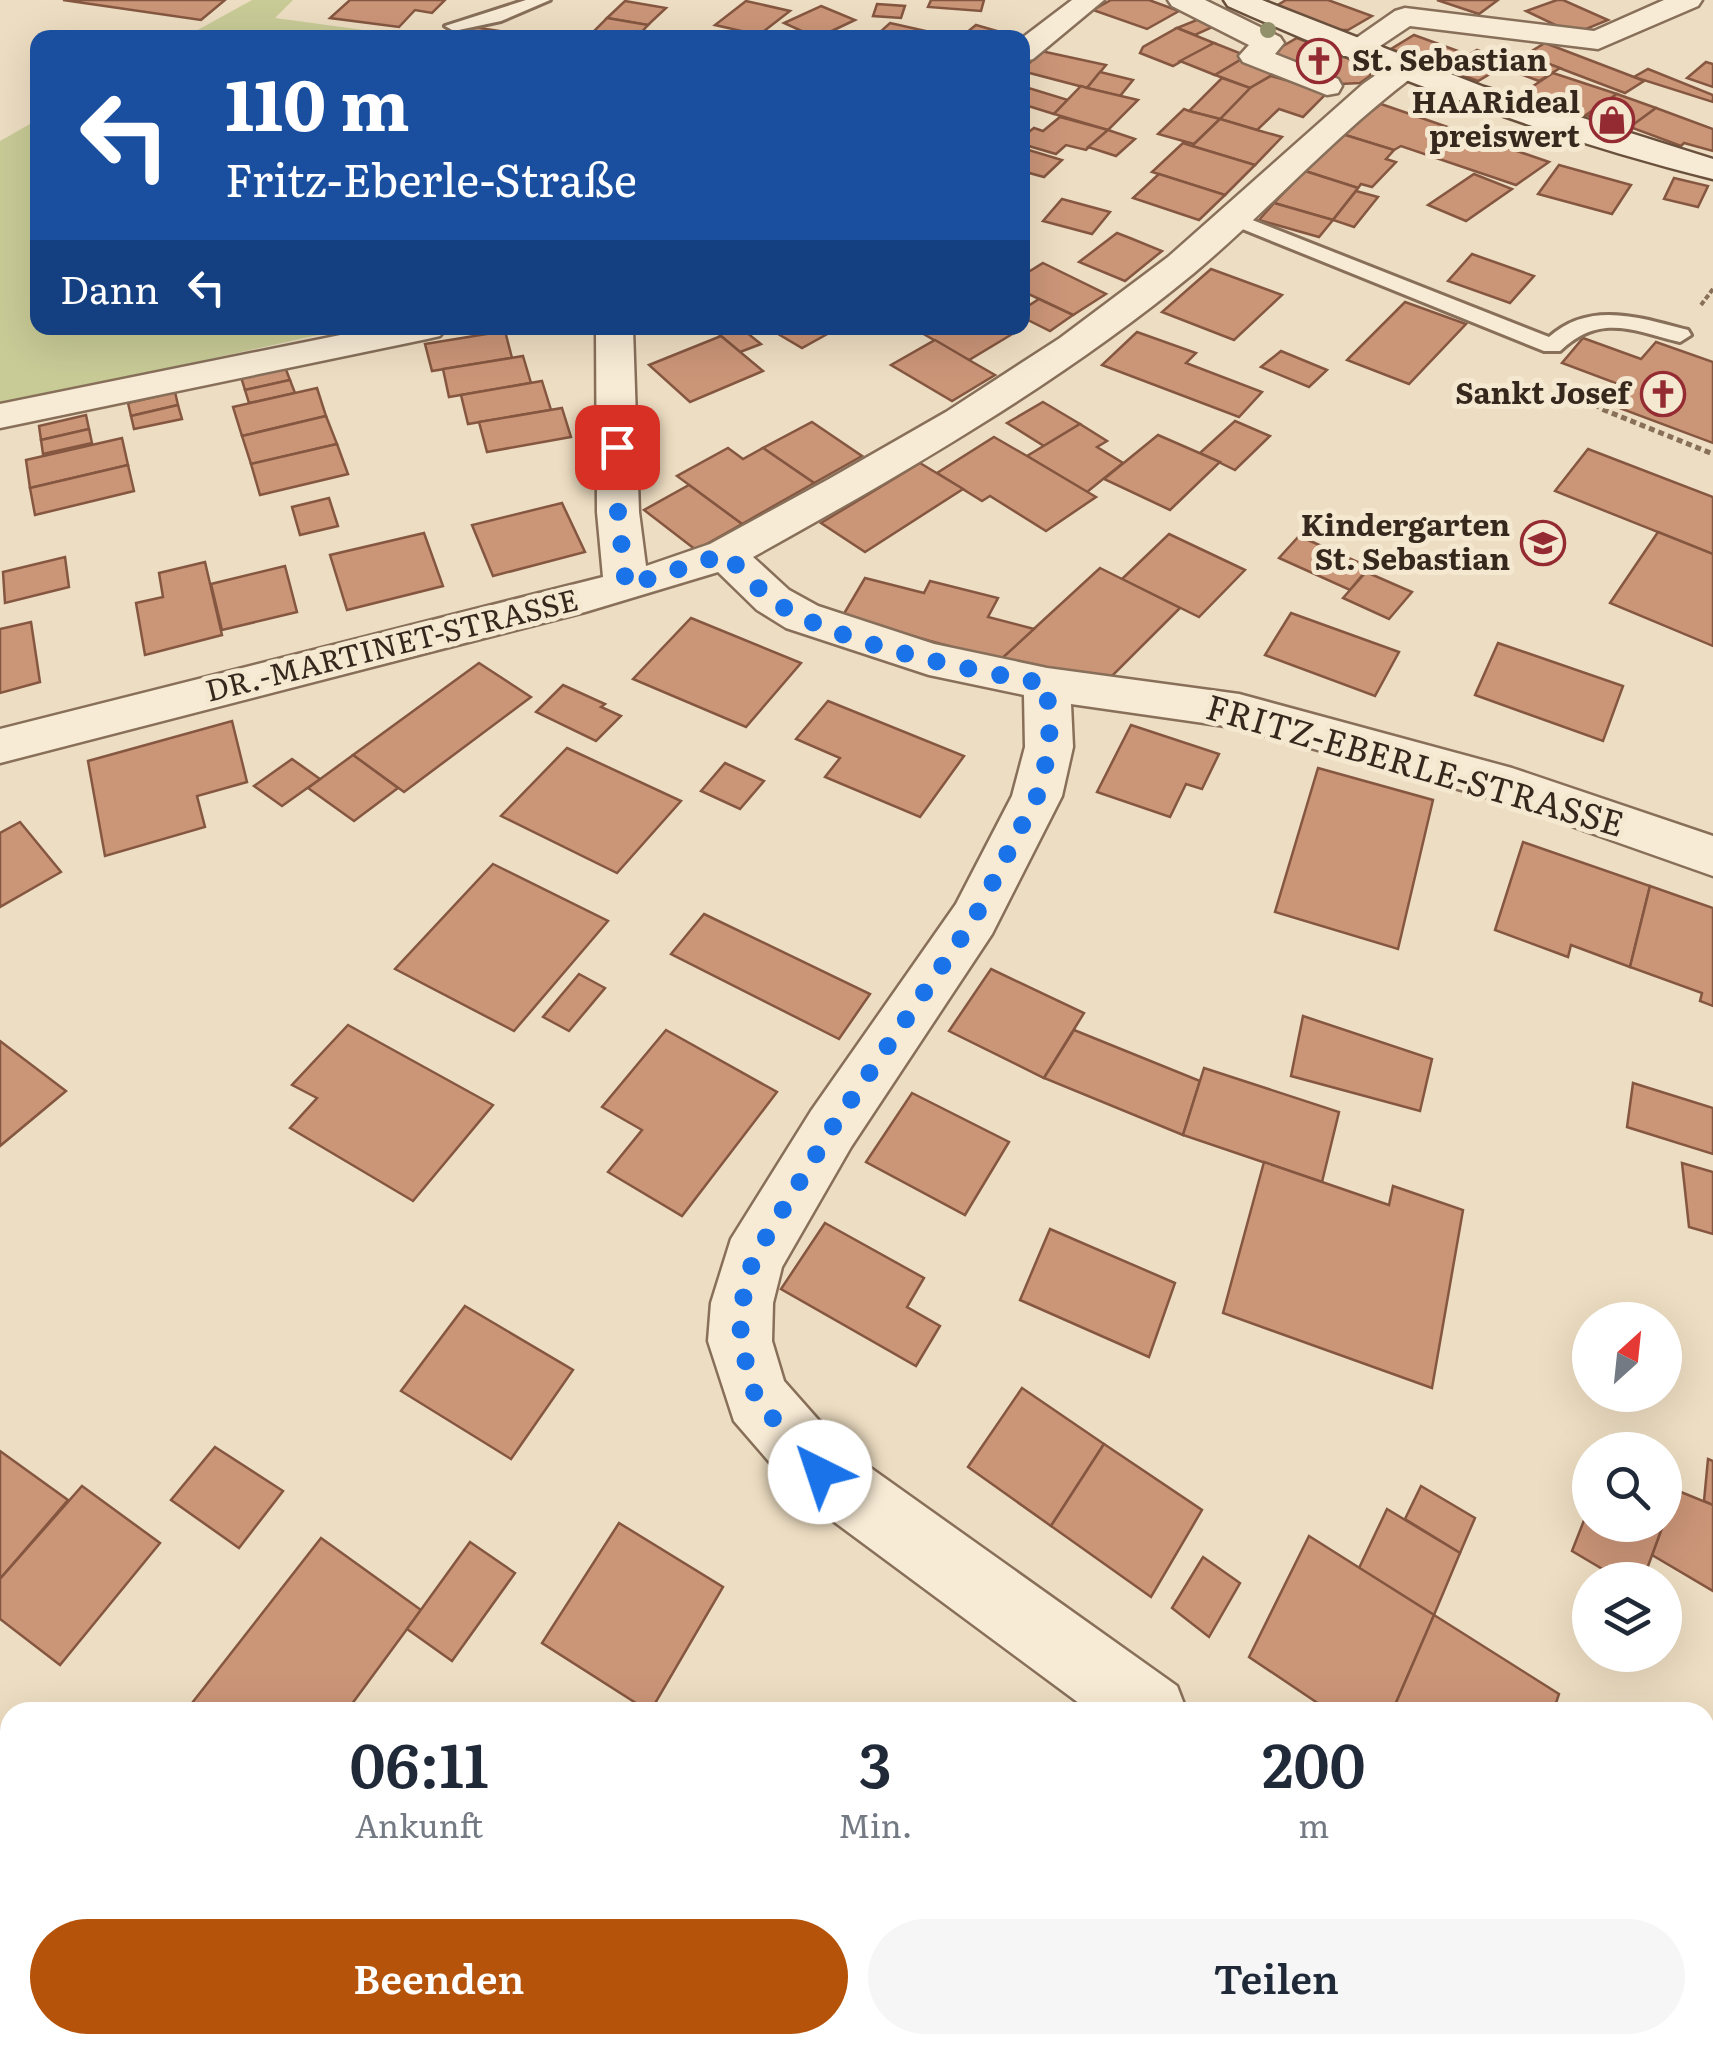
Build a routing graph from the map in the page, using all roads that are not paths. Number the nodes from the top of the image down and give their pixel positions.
1 (542, 0) edge
2 (1090, 0) edge
3 (1182, 0) edge
4 (1238, 0) edge
5 (1688, 0) edge
6 (454, 26) dead end
7 (1030, 46) edge
8 (1354, 50) junction
9 (1404, 69) junction
10 (1327, 86) dead end
11 (1713, 169) edge
12 (1232, 218) junction
13 (386, 335) edge
14 (1680, 335) dead end
15 (604, 336) edge
16 (0, 416) edge
17 (726, 554) junction
18 (626, 586) junction
19 (1047, 684) junction
20 (0, 746) edge
21 (1713, 856) edge
22 (1137, 1702) edge

1 - 6 lane
2 - 7 street
3 - 10 street
4 - 8 street
5 - 8 street
8 - 9 street
9 - 11 street
9 - 12 street, DR.-MARTINET-STRASSE
12 - 14 lane
12 - 17 street, DR.-MARTINET-STRASSE
13 - 16 street
15 - 18 street
17 - 18 street, DR.-MARTINET-STRASSE
17 - 19 street, FRITZ-EBERLE-STRASSE
18 - 20 street, DR.-MARTINET-STRASSE
19 - 21 street, FRITZ-EBERLE-STRASSE
19 - 22 street

